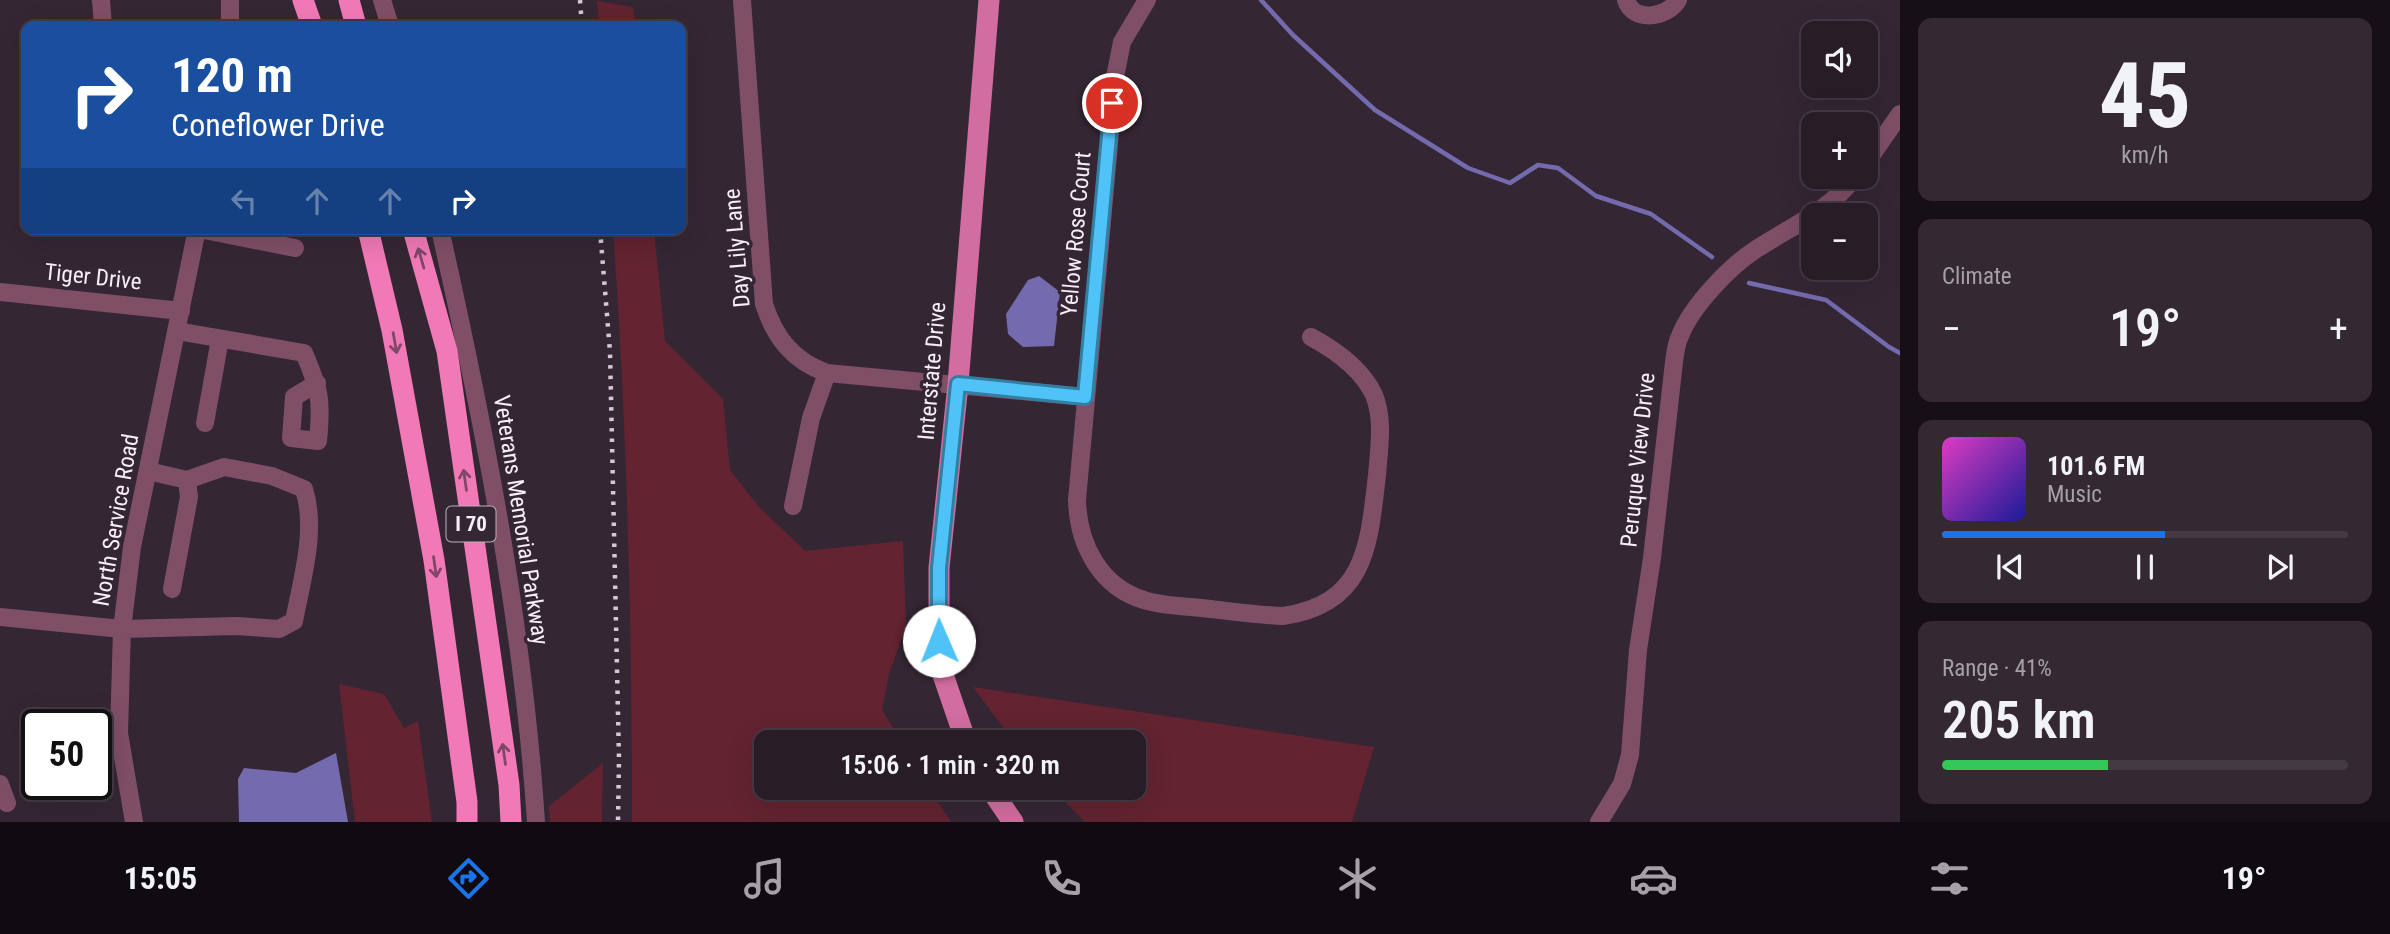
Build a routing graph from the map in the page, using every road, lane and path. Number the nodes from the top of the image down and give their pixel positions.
1 (101, 0) edge
2 (230, 0) edge
3 (303, 0) edge
4 (349, 0) edge
5 (383, 0) edge
6 (742, 0) edge
7 (989, 0) edge
8 (1147, 0) edge
9 (1626, 0) edge
10 (1678, 0) edge
11 (103, 21) edge
12 (230, 21) edge
13 (310, 21) edge
14 (355, 21) edge
15 (389, 21) edge
16 (1900, 114) edge
17 (1878, 146) edge
18 (1844, 189) edge
19 (197, 235) edge
20 (249, 235) edge
21 (369, 235) edge
22 (415, 235) edge
23 (441, 235) edge
24 (295, 248) dead end
25 (0, 292) edge
26 (181, 311) junction
27 (177, 331) junction
28 (1311, 337) dead end
29 (220, 339) junction
30 (827, 373) junction
31 (317, 383) dead end
32 (958, 384) junction
33 (1085, 397) junction
34 (205, 423) dead end
35 (148, 471) junction
36 (187, 480) junction
37 (793, 506) dead end
38 (172, 589) dead end
39 (0, 617) edge
40 (122, 629) junction
41 (962, 730) edge
42 (998, 800) edge
43 (134, 822) edge
44 (467, 822) edge
45 (511, 822) edge
46 (536, 822) edge
47 (1013, 822) edge
48 (1600, 822) edge

1 - 11 street
2 - 12 street
3 - 13 highway
4 - 14 highway
5 - 15 street
6 - 30 street, Day Lily Lane
7 - 32 main road, Interstate Drive
8 - 33 street, Yellow Rose Court
9 - 10 street
16 - 17 street
18 - 48 street, Peruque View Drive
19 - 26 street, North Service Road
20 - 24 street
21 -> 44 highway, I 70
45 -> 22 highway, I 70
23 - 46 street, Veterans Memorial Parkway
25 - 26 street, Tiger Drive
26 - 27 street, North Service Road
27 - 29 street
27 - 35 street, North Service Road
28 - 33 street, Yellow Rose Court
29 - 31 street
29 - 34 street
30 - 32 street, Day Lily Lane
30 - 37 street
32 - 33 street, Day Lily Lane
32 - 41 main road, Interstate Drive
35 - 36 street
35 - 40 street, North Service Road
36 - 38 street
36 - 40 street
39 - 40 street
40 - 43 street, North Service Road
42 - 47 main road

